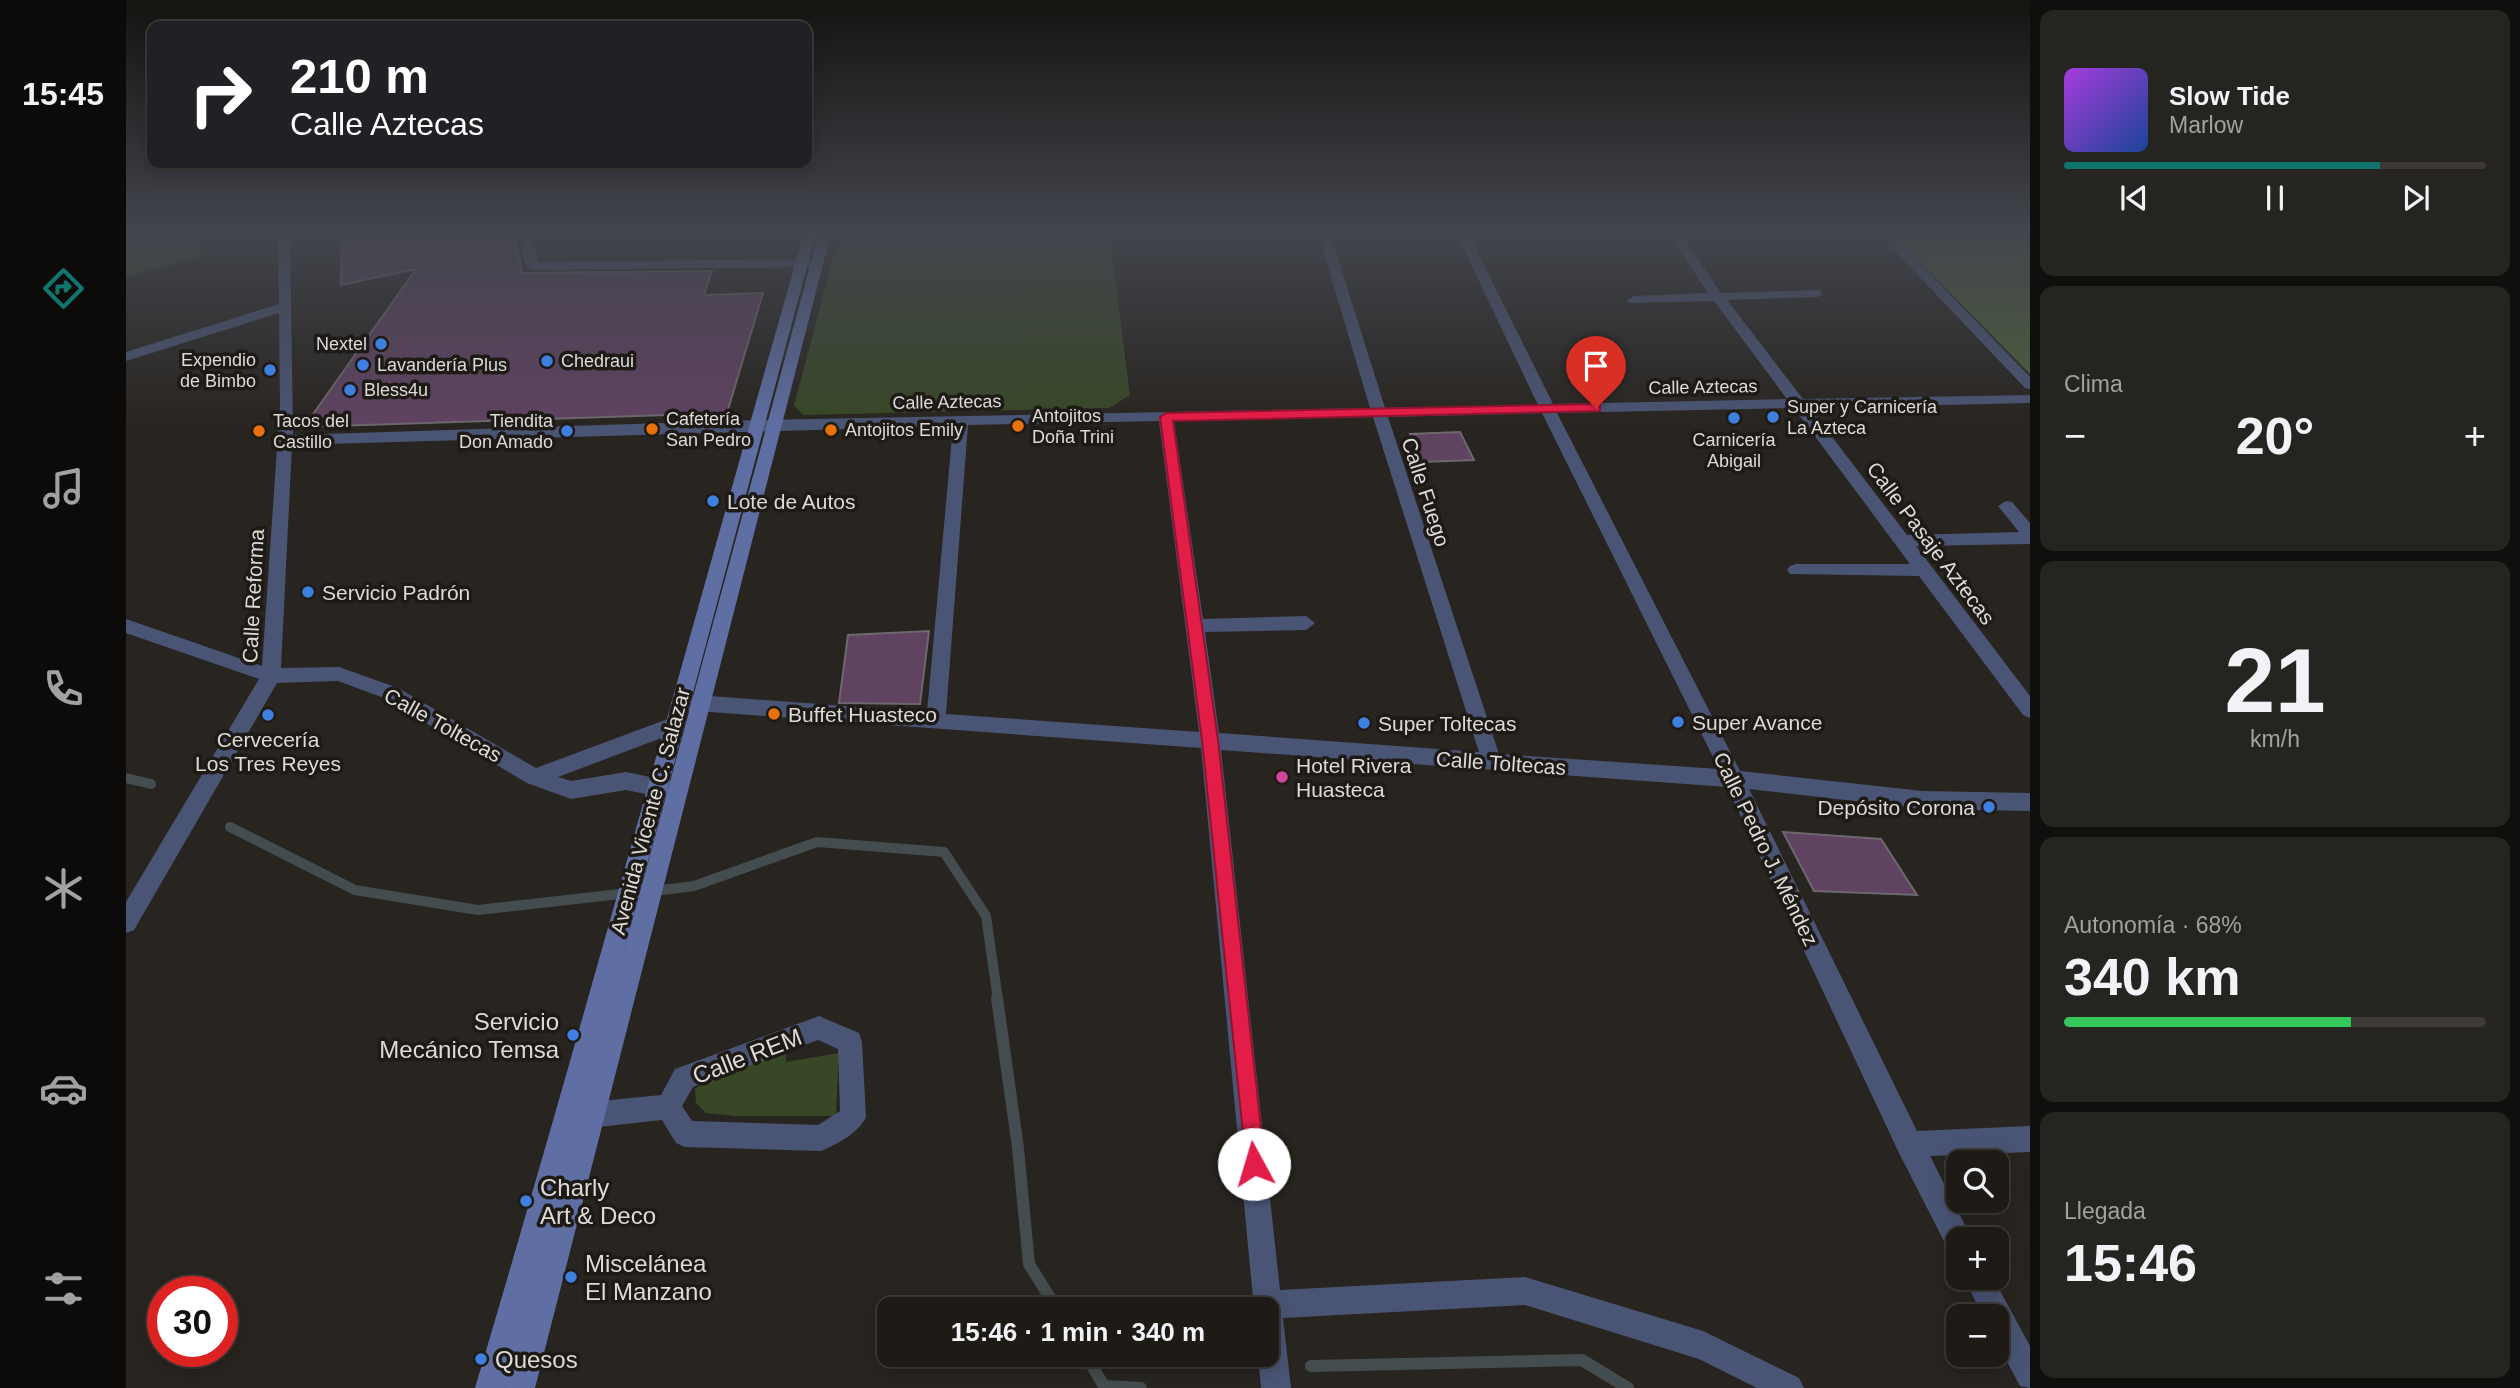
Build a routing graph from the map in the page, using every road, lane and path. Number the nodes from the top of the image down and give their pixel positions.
1 (284, 298) edge
2 (798, 298) edge
3 (802, 298) edge
4 (1344, 298) edge
5 (1493, 298) edge
6 (1680, 298) edge
7 (1718, 298) edge
8 (1946, 298) edge
9 (1634, 300) dead end
10 (284, 307) junction
11 (126, 357) edge
12 (2030, 385) edge
13 (2030, 400) edge
14 (1800, 404) junction
15 (1546, 409) junction
16 (1378, 412) junction
17 (1166, 417) junction
18 (961, 421) junction
19 (757, 425) junction
20 (777, 425) junction
21 (284, 440) junction
22 (2006, 506) dead end
23 (2030, 536) edge
24 (1903, 541) junction
25 (1796, 570) dead end
26 (1925, 570) junction
27 (1306, 623) dead end
28 (126, 626) edge
29 (1195, 626) junction
30 (271, 676) junction
31 (679, 702) junction
32 (701, 704) junction
33 (2030, 710) edge
34 (936, 721) junction
35 (673, 724) junction
36 (1210, 740) junction
37 (1492, 762) junction
38 (534, 778) junction
39 (1733, 779) junction
40 (656, 786) junction
41 (678, 792) junction
42 (2030, 802) edge
43 (126, 923) edge
44 (621, 965) junction
45 (668, 1107) junction
46 (581, 1116) junction
47 (2030, 1139) edge
48 (1909, 1144) junction
49 (1952, 1227) edge
50 (1984, 1290) edge
51 (1267, 1297) edge
52 (1279, 1304) edge
53 (1274, 1367) edge
54 (2030, 1376) edge
55 (490, 1388) edge
56 (520, 1388) edge
57 (1276, 1388) edge
58 (1789, 1388) edge

1 - 10 street, Calle Reforma
2 - 19 main road, Avenida Vicente C. Salazar
3 - 20 main road, Avenida Vicente C. Salazar
4 - 16 street, Calle Fuego
5 - 15 street, Calle Pedro J. Méndez
6 - 9 street
7 - 14 street, Calle Pasaje Aztecas
8 - 12 street
10 - 11 street
10 - 21 street, Calle Reforma
13 - 14 street, Calle Aztecas
14 - 15 street, Calle Aztecas
14 - 24 street, Calle Pasaje Aztecas
15 - 16 street, Calle Aztecas
15 - 39 street, Calle Pedro J. Méndez
16 - 17 street, Calle Aztecas
16 - 37 street, Calle Fuego
17 - 18 street, Calle Aztecas
17 - 29 street
18 - 20 street, Calle Aztecas
18 - 34 street
19 - 20 street, Calle Aztecas
19 - 21 street, Calle Aztecas
19 - 31 main road, Avenida Vicente C. Salazar
20 - 32 main road, Avenida Vicente C. Salazar
21 - 30 street, Calle Reforma
22 - 23 street
23 - 24 street
24 - 26 street, Calle Pasaje Aztecas
25 - 26 street
26 - 33 street, Calle Pasaje Aztecas
27 - 29 street
28 - 30 street, Calle Toltecas
29 - 36 street
30 - 38 street, Calle Toltecas
30 - 43 street, Calle Reforma
31 - 32 street, Calle Toltecas
31 - 35 main road, Avenida Vicente C. Salazar
32 - 34 street, Calle Toltecas
32 - 41 main road, Avenida Vicente C. Salazar
34 - 36 street, Calle Toltecas
35 - 38 street
35 - 40 main road, Avenida Vicente C. Salazar
36 - 37 street, Calle Toltecas
36 - 51 street
37 - 39 street, Calle Toltecas
38 - 40 street, Calle Toltecas
39 - 42 street, Calle Toltecas
39 - 48 street, Calle Pedro J. Méndez
40 - 41 street, Calle Toltecas
40 - 44 main road, Avenida Vicente C. Salazar
41 - 44 main road, Avenida Vicente C. Salazar
44 - 46 main road, Avenida Vicente C. Salazar
45 - 45 street, Calle REM
45 - 46 street
46 - 55 main road, Avenida Vicente C. Salazar
46 - 56 main road, Avenida Vicente C. Salazar
47 - 48 street
48 - 49 street, Calle Pedro J. Méndez
50 - 54 street
52 - 58 street
53 - 57 street

